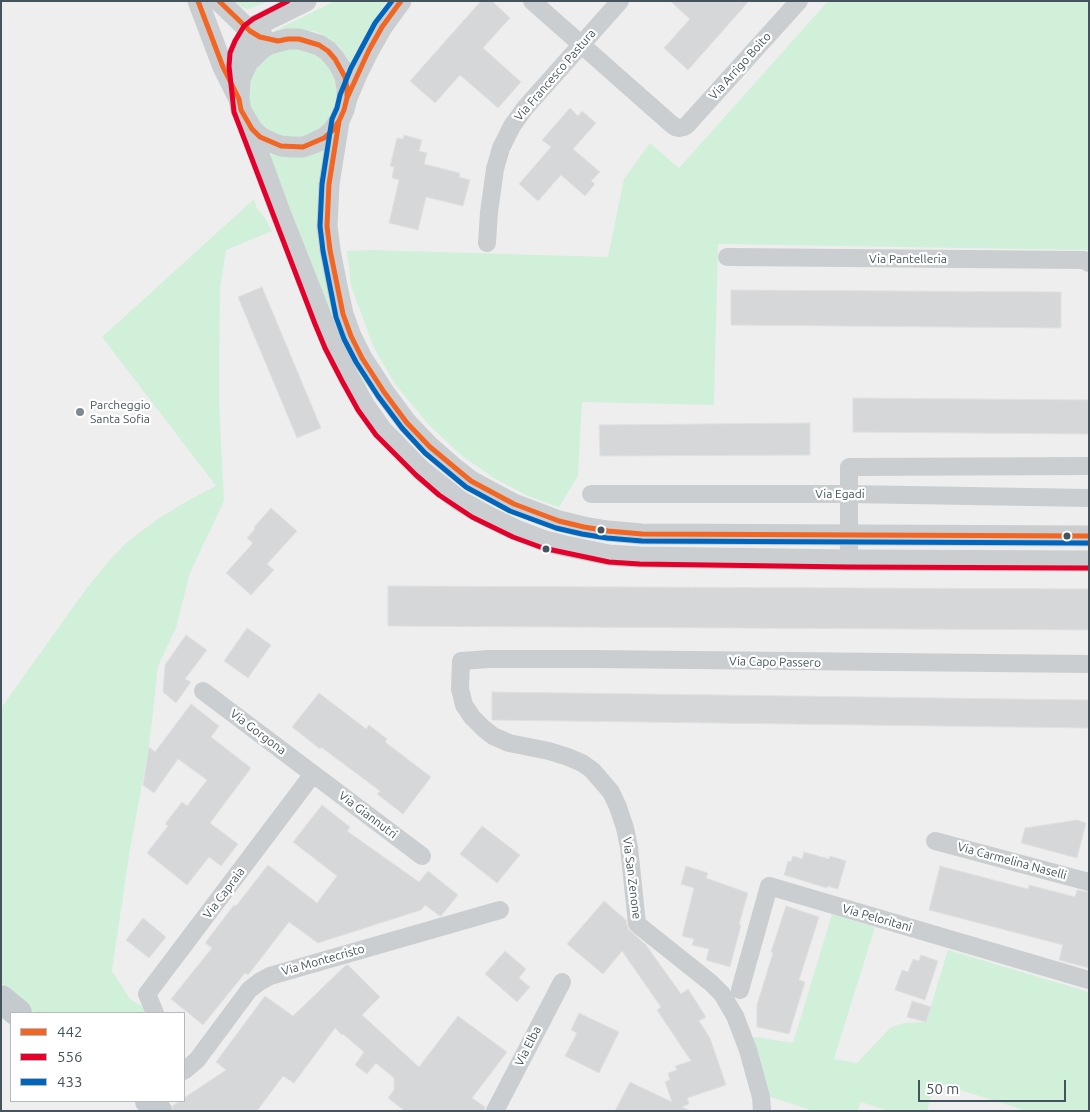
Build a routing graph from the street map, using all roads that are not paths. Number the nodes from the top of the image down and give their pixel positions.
1 (198, 1) edge
2 (219, 1) edge
3 (306, 1) edge
4 (401, 1) edge
5 (532, 1) edge
6 (620, 1) edge
7 (799, 1) edge
8 (250, 31) junction
9 (278, 41) junction
10 (581, 45) junction
11 (239, 93) junction
12 (347, 98) junction
13 (246, 119) junction
14 (339, 121) junction
15 (487, 243) dead end
16 (727, 257) dead end
17 (1089, 263) edge
18 (384, 392) junction
19 (365, 406) junction
20 (1089, 466) edge
21 (591, 494) dead end
22 (849, 494) junction
23 (1089, 498) edge
24 (849, 535) junction
25 (1089, 536) edge
26 (849, 560) junction
27 (1089, 561) edge
28 (461, 661) joint
29 (1089, 664) edge
30 (203, 690) dead end
31 (313, 774) junction
32 (935, 841) dead end
33 (422, 856) dead end
34 (1089, 882) edge
35 (500, 910) dead end
36 (1089, 980) edge
37 (562, 982) dead end
38 (740, 990) dead end
39 (1, 999) edge
40 (17, 1012) edge
41 (155, 1012) edge
42 (185, 1070) edge
43 (495, 1111) edge
44 (762, 1111) edge

1 - 11 street
2 - 8 street
3 - 8 street
4 - 12 street
5 - 10 street
6 - 10 street, Via Francesco Pastura
7 - 10 street, Via Arrigo Boito
8 - 9 street
8 - 11 street
9 - 11 street
9 - 12 street
10 - 15 street, Via Francesco Pastura
11 - 13 street
12 - 14 street
13 - 14 street
13 - 19 street
14 - 18 street
16 - 17 street, Via Pantelleria
18 - 19 street
18 - 24 street
19 - 26 street
20 - 22 street
21 - 22 street, Via Egadi
22 - 23 street, Via Egadi
22 - 24 street
24 - 25 street
24 - 26 street
26 - 27 street
28 - 29 street, Via Capo Passero
28 - 44 street, Via San Zenone
30 - 31 street, Via Gorgona
31 - 33 street, Via Giannutri
31 - 41 street, Via Capraia
32 - 34 street, Via Carmelina Naselli
35 - 42 street, Via Montecristo
36 - 38 street, Via Peloritani
37 - 43 street, Via Elba
39 - 40 main road

